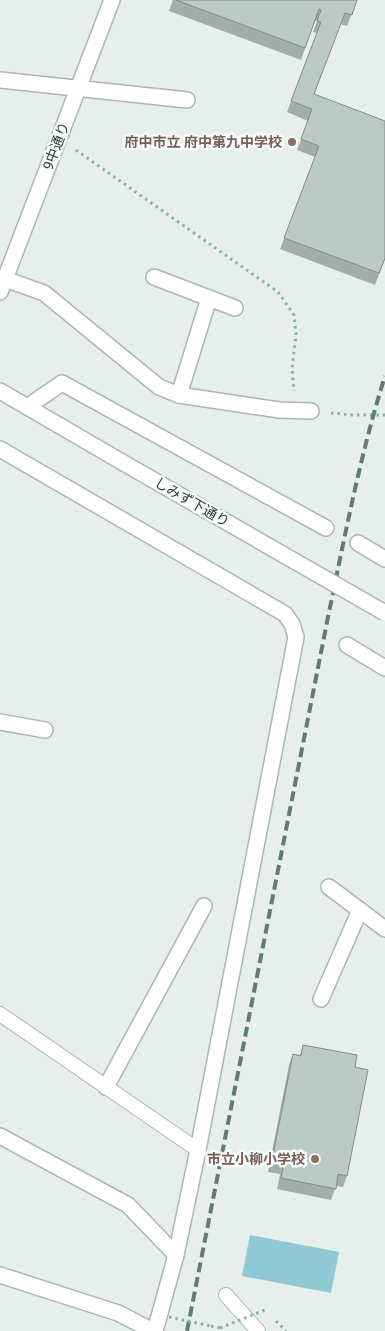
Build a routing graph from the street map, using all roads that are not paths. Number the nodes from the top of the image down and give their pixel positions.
1 (112, 0) edge
2 (0, 80) edge
3 (78, 88) junction
4 (188, 100) dead end
5 (154, 277) dead end
6 (3, 285) edge
7 (209, 298) junction
8 (234, 308) dead end
9 (0, 391) edge
10 (179, 395) junction
11 (27, 407) junction
12 (311, 411) road end
13 (0, 450) edge
14 (326, 528) dead end
15 (358, 543) dead end
16 (385, 559) edge
17 (385, 613) edge
18 (347, 645) dead end
19 (385, 668) edge
20 (0, 722) edge
21 (45, 730) dead end
22 (329, 887) dead end
23 (204, 906) dead end
24 (360, 910) junction
25 (385, 929) edge
26 (321, 999) dead end
27 (0, 1014) edge
28 (106, 1086) junction
29 (0, 1136) edge
30 (198, 1150) junction
31 (176, 1255) junction
32 (0, 1275) edge
33 (226, 1295) dead end
34 (154, 1331) edge
35 (258, 1331) edge

1 - 3 street, 9中通り
2 - 3 street
3 - 4 street
3 - 6 street, 9中通り
5 - 7 street
6 - 10 street
7 - 8 street
7 - 10 street
9 - 11 street, しみず下通り
10 - 12 street
11 - 14 street
11 - 17 street, しみず下通り, bridge
13 - 30 street
15 - 16 street
18 - 19 street
20 - 21 street
22 - 24 street
23 - 28 street
24 - 25 street
24 - 26 street
27 - 28 lane
28 - 30 lane
29 - 31 street
30 - 31 street
31 - 34 street
32 - 34 street
33 - 35 lane

